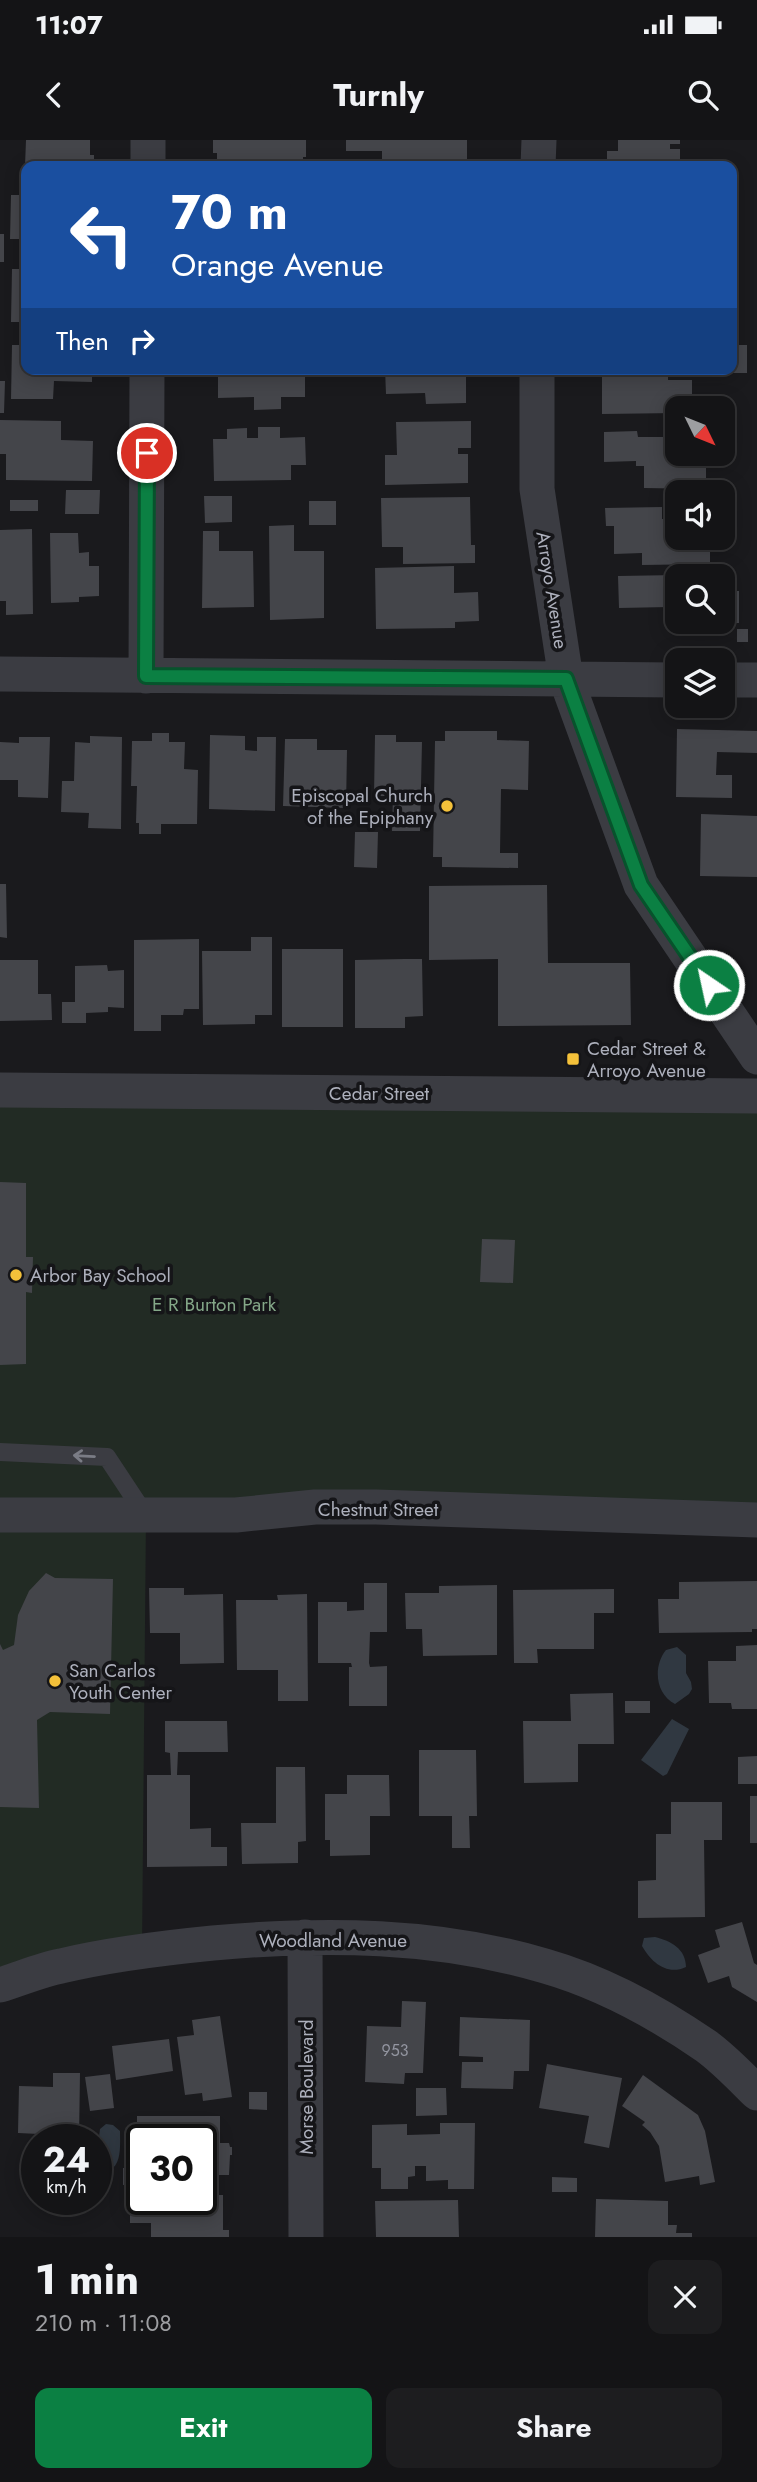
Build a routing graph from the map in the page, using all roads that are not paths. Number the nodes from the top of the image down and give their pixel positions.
1 (148, 140) edge
2 (539, 140) edge
3 (148, 161) edge
4 (538, 161) edge
5 (147, 375) edge
6 (537, 375) edge
7 (0, 674) edge
8 (146, 676) junction
9 (566, 679) junction
10 (665, 680) edge
11 (735, 680) edge
12 (757, 680) edge
13 (757, 1057) edge
14 (0, 1090) edge
15 (757, 1096) edge
16 (0, 1452) edge
17 (0, 1515) edge
18 (146, 1516) junction
19 (757, 1520) edge
20 (305, 1937) junction
21 (0, 1985) edge
22 (757, 2093) edge
23 (306, 2237) edge

1 - 3 street
2 - 4 street
5 - 8 street
6 - 9 street, Arroyo Avenue
7 - 8 street
8 - 9 street
9 - 10 street
9 - 13 street, Arroyo Avenue
11 - 12 street
14 - 15 street, Cedar Street
18 -> 16 lane
17 - 18 street, Chestnut Street
18 - 19 street, Chestnut Street
20 - 21 street, Woodland Avenue
20 - 22 street, Woodland Avenue
20 - 23 street, Morse Boulevard

